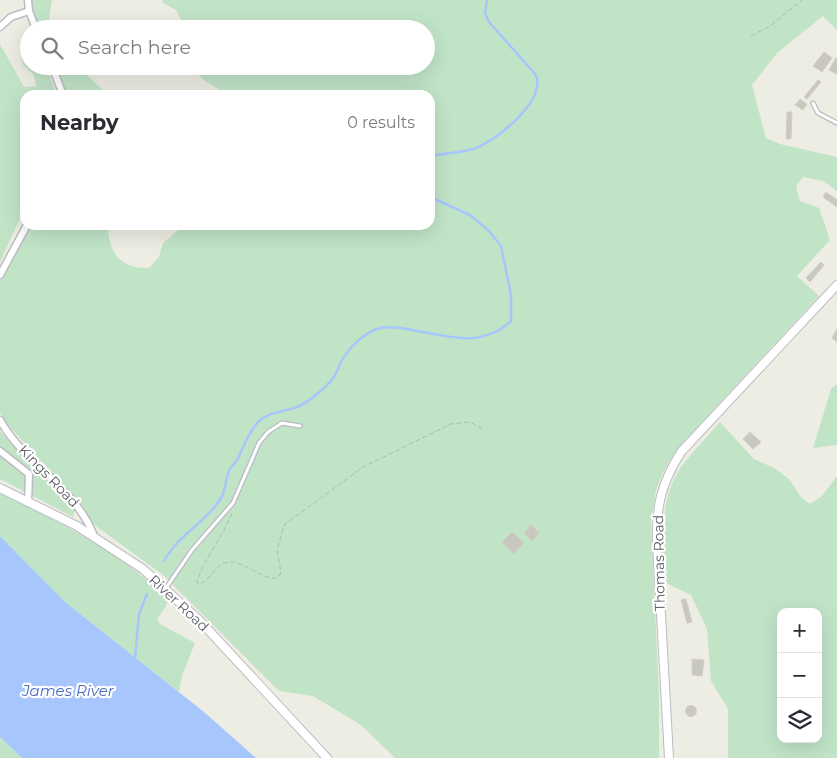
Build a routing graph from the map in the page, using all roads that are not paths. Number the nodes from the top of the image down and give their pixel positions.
1 (28, 0) edge
2 (28, 12) junction
3 (32, 20) edge
4 (0, 27) edge
5 (55, 75) edge
6 (61, 90) edge
7 (813, 103) dead end
8 (837, 123) edge
9 (24, 230) edge
10 (0, 275) edge
11 (837, 285) edge
12 (0, 420) edge
13 (300, 426) dead end
14 (0, 452) edge
15 (0, 488) edge
16 (28, 503) junction
17 (94, 536) junction
18 (166, 589) junction
19 (327, 758) edge
20 (669, 758) edge

1 - 2 street
2 - 3 street
2 - 4 street
5 - 6 street
7 - 8 lane
9 - 10 street
11 - 20 street, Thomas Road
12 - 17 street, Kings Road
13 - 18 lane
14 - 16 street
15 - 16 street, River Road
16 - 17 street, River Road
17 - 18 street, River Road
18 - 19 street, River Road

